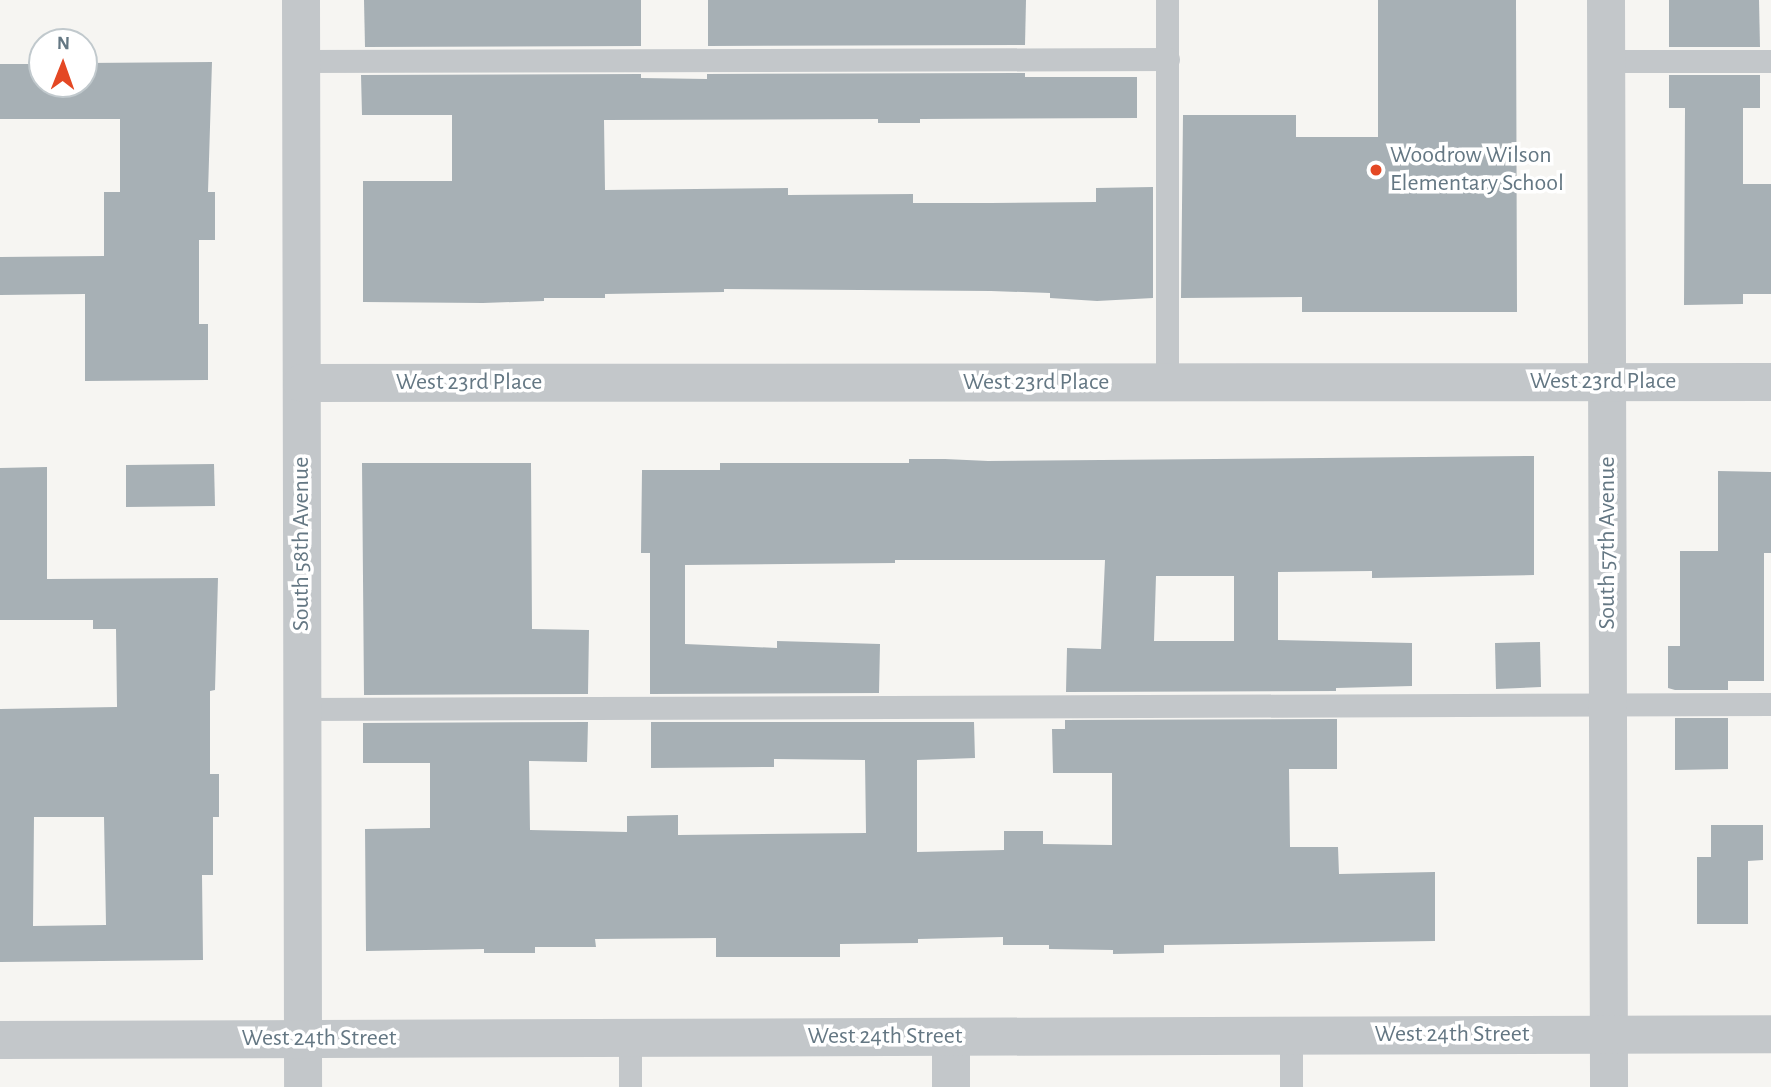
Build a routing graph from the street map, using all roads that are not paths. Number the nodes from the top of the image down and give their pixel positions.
1 (301, 0) edge
2 (1167, 0) edge
3 (1606, 0) edge
4 (1168, 59) junction
5 (301, 61) junction
6 (1606, 61) junction
7 (1771, 61) edge
8 (1608, 382) junction
9 (1771, 382) edge
10 (302, 383) junction
11 (1167, 383) junction
12 (1771, 704) edge
13 (1609, 705) junction
14 (303, 709) junction
15 (1609, 1034) junction
16 (1771, 1034) edge
17 (1291, 1036) junction
18 (951, 1037) junction
19 (629, 1038) junction
20 (303, 1039) junction
21 (0, 1040) edge
22 (303, 1087) edge
23 (630, 1087) edge
24 (951, 1087) edge
25 (1291, 1087) edge
26 (1609, 1087) edge

1 - 5 street, South 58th Avenue
2 - 4 lane
3 - 6 street, South 57th Avenue
4 - 5 lane
4 - 11 lane
5 - 10 street, South 58th Avenue
6 - 7 lane
6 - 8 street, South 57th Avenue
8 - 9 street, West 23rd Place
8 - 11 street, West 23rd Place
8 - 13 street, South 57th Avenue
10 - 11 street, West 23rd Place
10 - 14 street, South 58th Avenue
12 - 13 lane
13 - 14 lane
13 - 15 street, South 57th Avenue
14 - 20 street, South 58th Avenue
15 - 16 street, West 24th Street
15 - 17 street, West 24th Street
15 - 26 street, South 57th Avenue
17 - 18 street, West 24th Street
17 - 25 lane
18 - 19 street, West 24th Street
18 - 24 street
19 - 20 street, West 24th Street
19 - 23 lane
20 - 21 street, West 24th Street
20 - 22 street, South 58th Avenue

